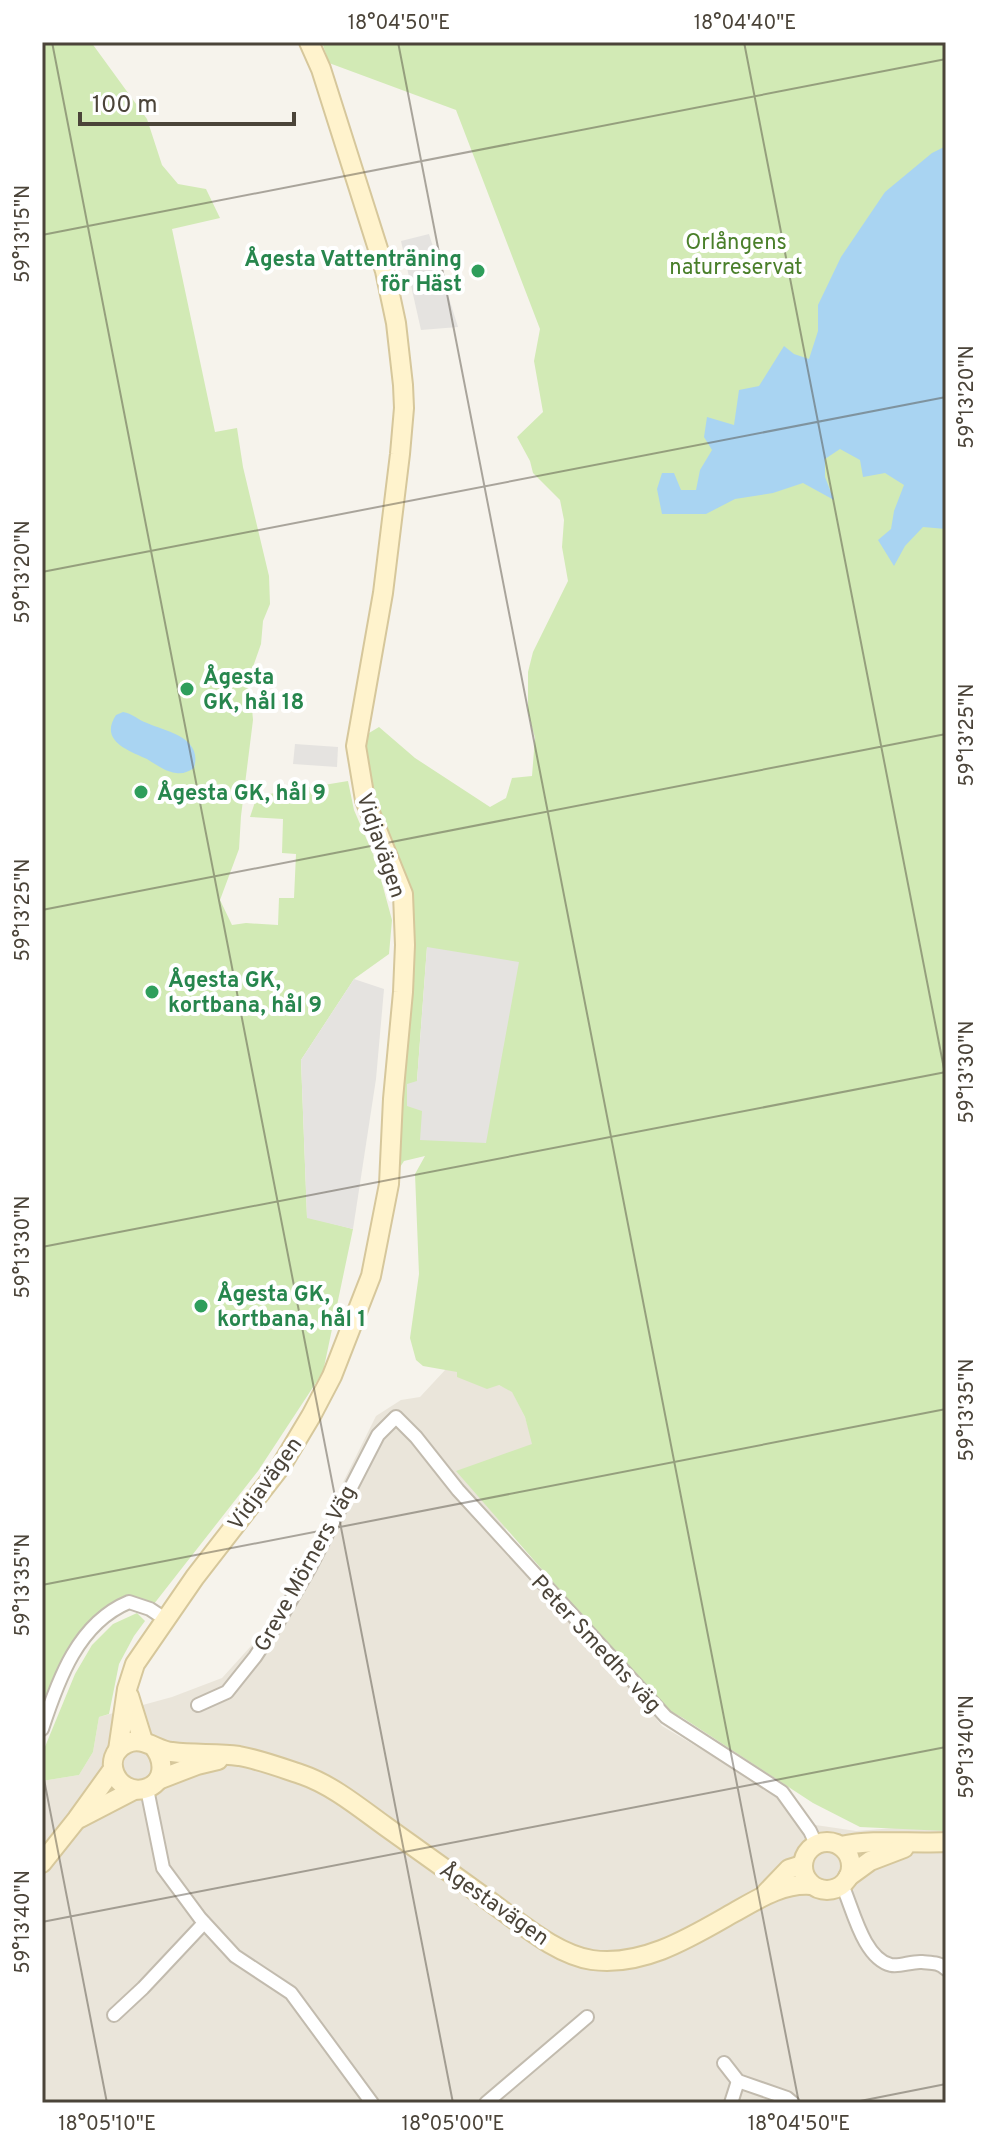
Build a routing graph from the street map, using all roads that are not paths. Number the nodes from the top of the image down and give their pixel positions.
1 (309, 42) edge
2 (396, 1417) joint
3 (165, 1619) junction
4 (127, 1689) junction
5 (198, 1705) dead end
6 (42, 1729) edge
7 (148, 1744) junction
8 (118, 1750) junction
9 (237, 1756) junction
10 (113, 1769) junction
11 (146, 1786) junction
12 (77, 1819) junction
13 (946, 1842) edge
14 (918, 1843) junction
15 (816, 1844) junction
16 (841, 1846) junction
17 (42, 1863) edge
18 (802, 1865) junction
19 (843, 1882) junction
20 (811, 1885) junction
21 (764, 1895) junction
22 (204, 1923) junction
23 (946, 1969) edge
24 (114, 2015) dead end
25 (587, 2017) dead end
26 (724, 2063) dead end
27 (738, 2081) junction
28 (372, 2103) edge
29 (486, 2103) edge
30 (731, 2103) edge
31 (793, 2103) edge

1 - 3 street, Vidjavägen
2 - 5 street, Greve Mörners Väg
2 - 15 street, Peter Smedhs väg
3 - 4 street, Vidjavägen
3 - 6 street
4 - 7 street
4 - 8 street, Vidjavägen
7 - 8 street
7 - 9 street, Ågestavägen
7 - 11 street
8 - 10 street
9 - 11 street, Ågestavägen
9 - 21 street, Ågestavägen
10 - 11 street
10 - 12 street
11 - 12 street, Ågestavägen
11 - 22 street
12 - 17 street
13 - 14 street
14 - 16 street
14 - 19 street
15 - 16 street
15 - 18 street
16 - 19 street
18 - 20 street
18 - 21 street, Ågestavägen
19 - 20 street
19 - 23 street
20 - 21 street, Ågestavägen
22 - 24 street
22 - 28 street
25 - 29 street
26 - 27 street
27 - 30 street
27 - 31 street

